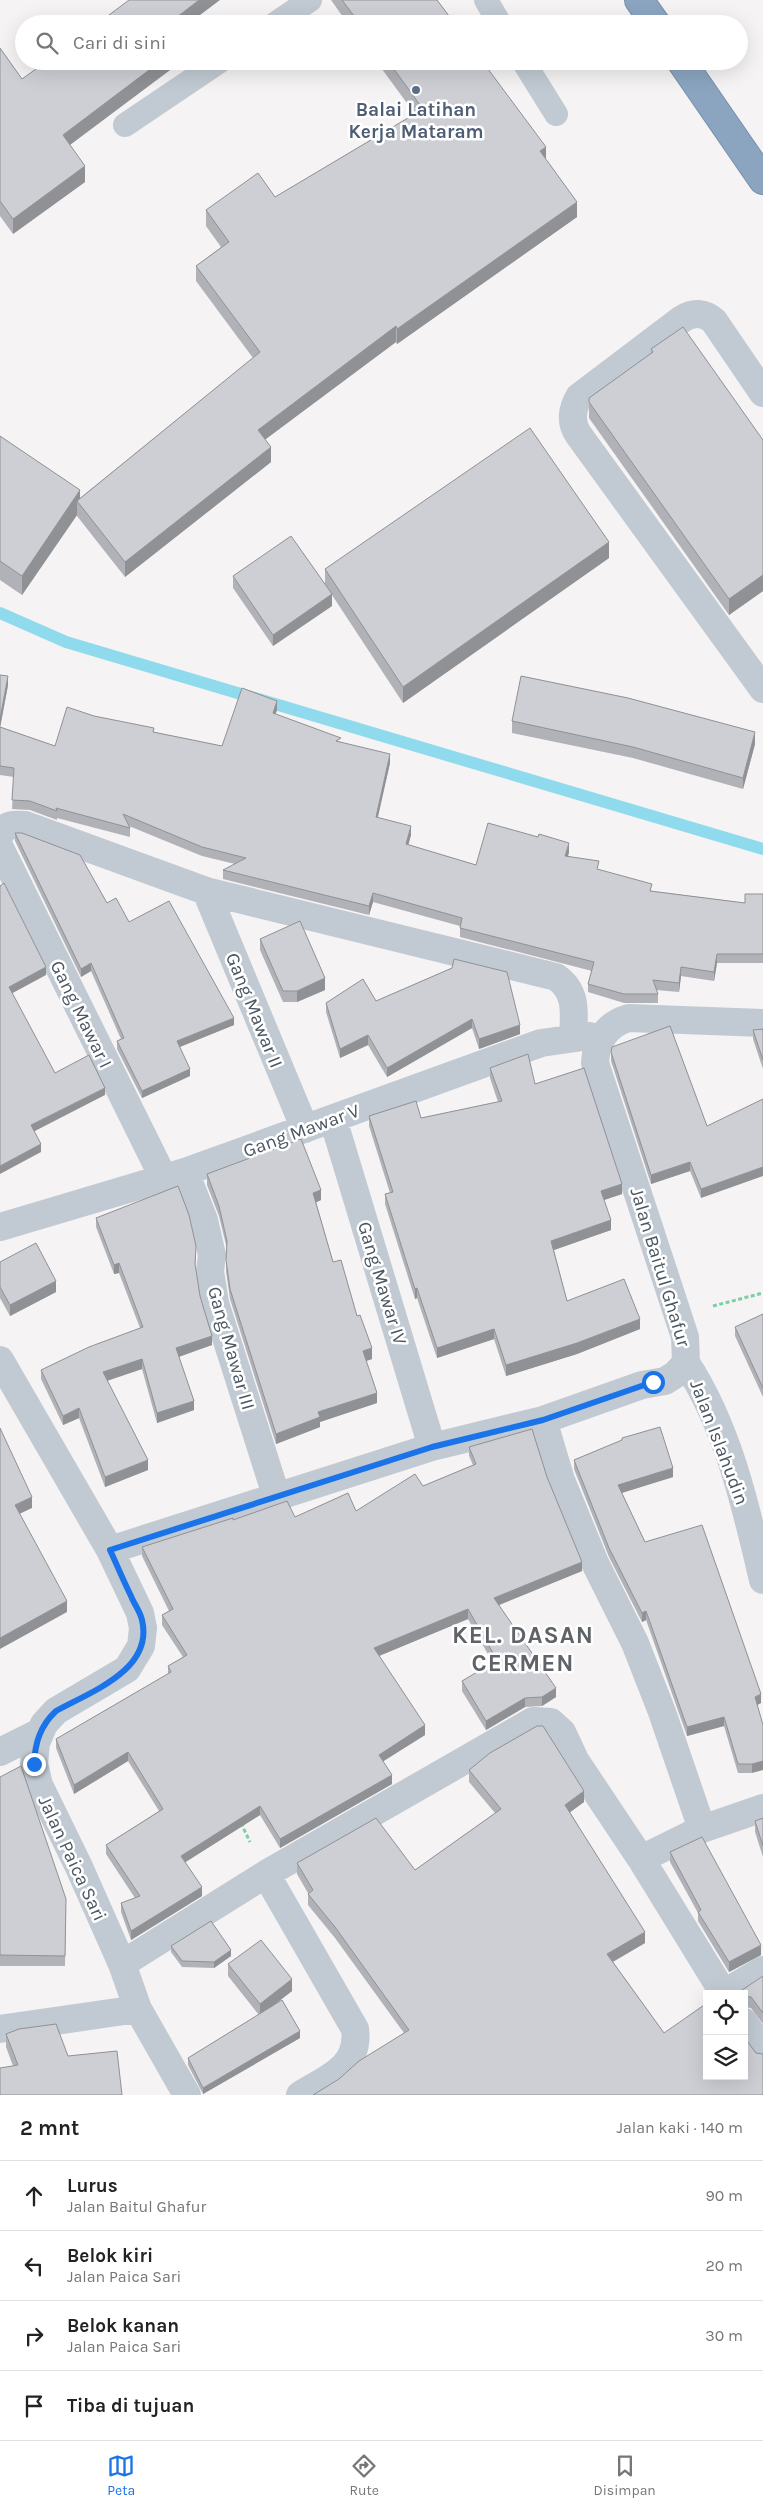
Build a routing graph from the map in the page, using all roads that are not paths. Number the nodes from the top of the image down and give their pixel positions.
1 (310, 0) edge
2 (486, 0) edge
3 (639, 0) edge
4 (288, 15) edge
5 (495, 15) edge
6 (650, 15) edge
7 (207, 70) edge
8 (529, 70) edge
9 (687, 70) edge
10 (556, 114) dead end
11 (125, 125) dead end
12 (763, 180) edge
13 (763, 393) edge
14 (763, 689) edge
15 (2, 837) edge
16 (206, 891) junction
17 (763, 1023) edge
18 (602, 1037) junction
19 (573, 1038) junction
20 (333, 1119) junction
21 (305, 1129) junction
22 (175, 1175) junction
23 (0, 1227) edge
24 (0, 1360) edge
25 (686, 1362) junction
26 (543, 1420) junction
27 (432, 1447) junction
28 (276, 1495) junction
29 (110, 1550) junction
30 (763, 1580) edge
31 (40, 1732) junction
32 (0, 1752) edge
33 (763, 1808) edge
34 (702, 1829) junction
35 (640, 1859) junction
36 (266, 1874) junction
37 (122, 1964) junction
38 (763, 1970) edge
39 (722, 1990) edge
40 (729, 1990) edge
41 (138, 2009) junction
42 (748, 2028) edge
43 (0, 2029) edge
44 (763, 2050) edge
45 (187, 2095) edge
46 (300, 2095) edge

1 - 4 lane
2 - 5 lane
3 - 6 highway
7 - 11 lane
8 - 10 lane
9 - 12 highway
13 - 14 street
15 - 16 street
15 - 22 street, Gang Mawar I
16 - 19 street
16 - 21 street, Gang Mawar II
17 - 18 street
18 - 19 street, Gang Mawar V
18 - 25 street, Jalan Baitul Ghafur
19 - 20 street, Gang Mawar V
20 - 21 street, Gang Mawar V
20 - 27 street, Gang Mawar IV
21 - 22 street, Gang Mawar V
22 - 23 street, Gang Mawar V
22 - 28 street, Gang Mawar III
24 - 29 street, Jalan Paica Sari
25 - 26 street, Jalan Baitul Ghafur
25 - 30 street, Jalan Islahudin
26 - 27 street, Jalan Baitul Ghafur
26 - 34 street
27 - 28 street, Jalan Baitul Ghafur
28 - 29 street, Jalan Baitul Ghafur
29 - 31 street, Jalan Paica Sari
31 - 32 street
31 - 37 street, Jalan Paica Sari
33 - 34 street
34 - 35 street
35 - 36 street
35 - 39 street
36 - 37 street
36 - 46 street
37 - 41 street, Jalan Paica Sari
38 - 40 street
41 - 43 street
41 - 45 street, Jalan Paica Sari
42 - 44 street

